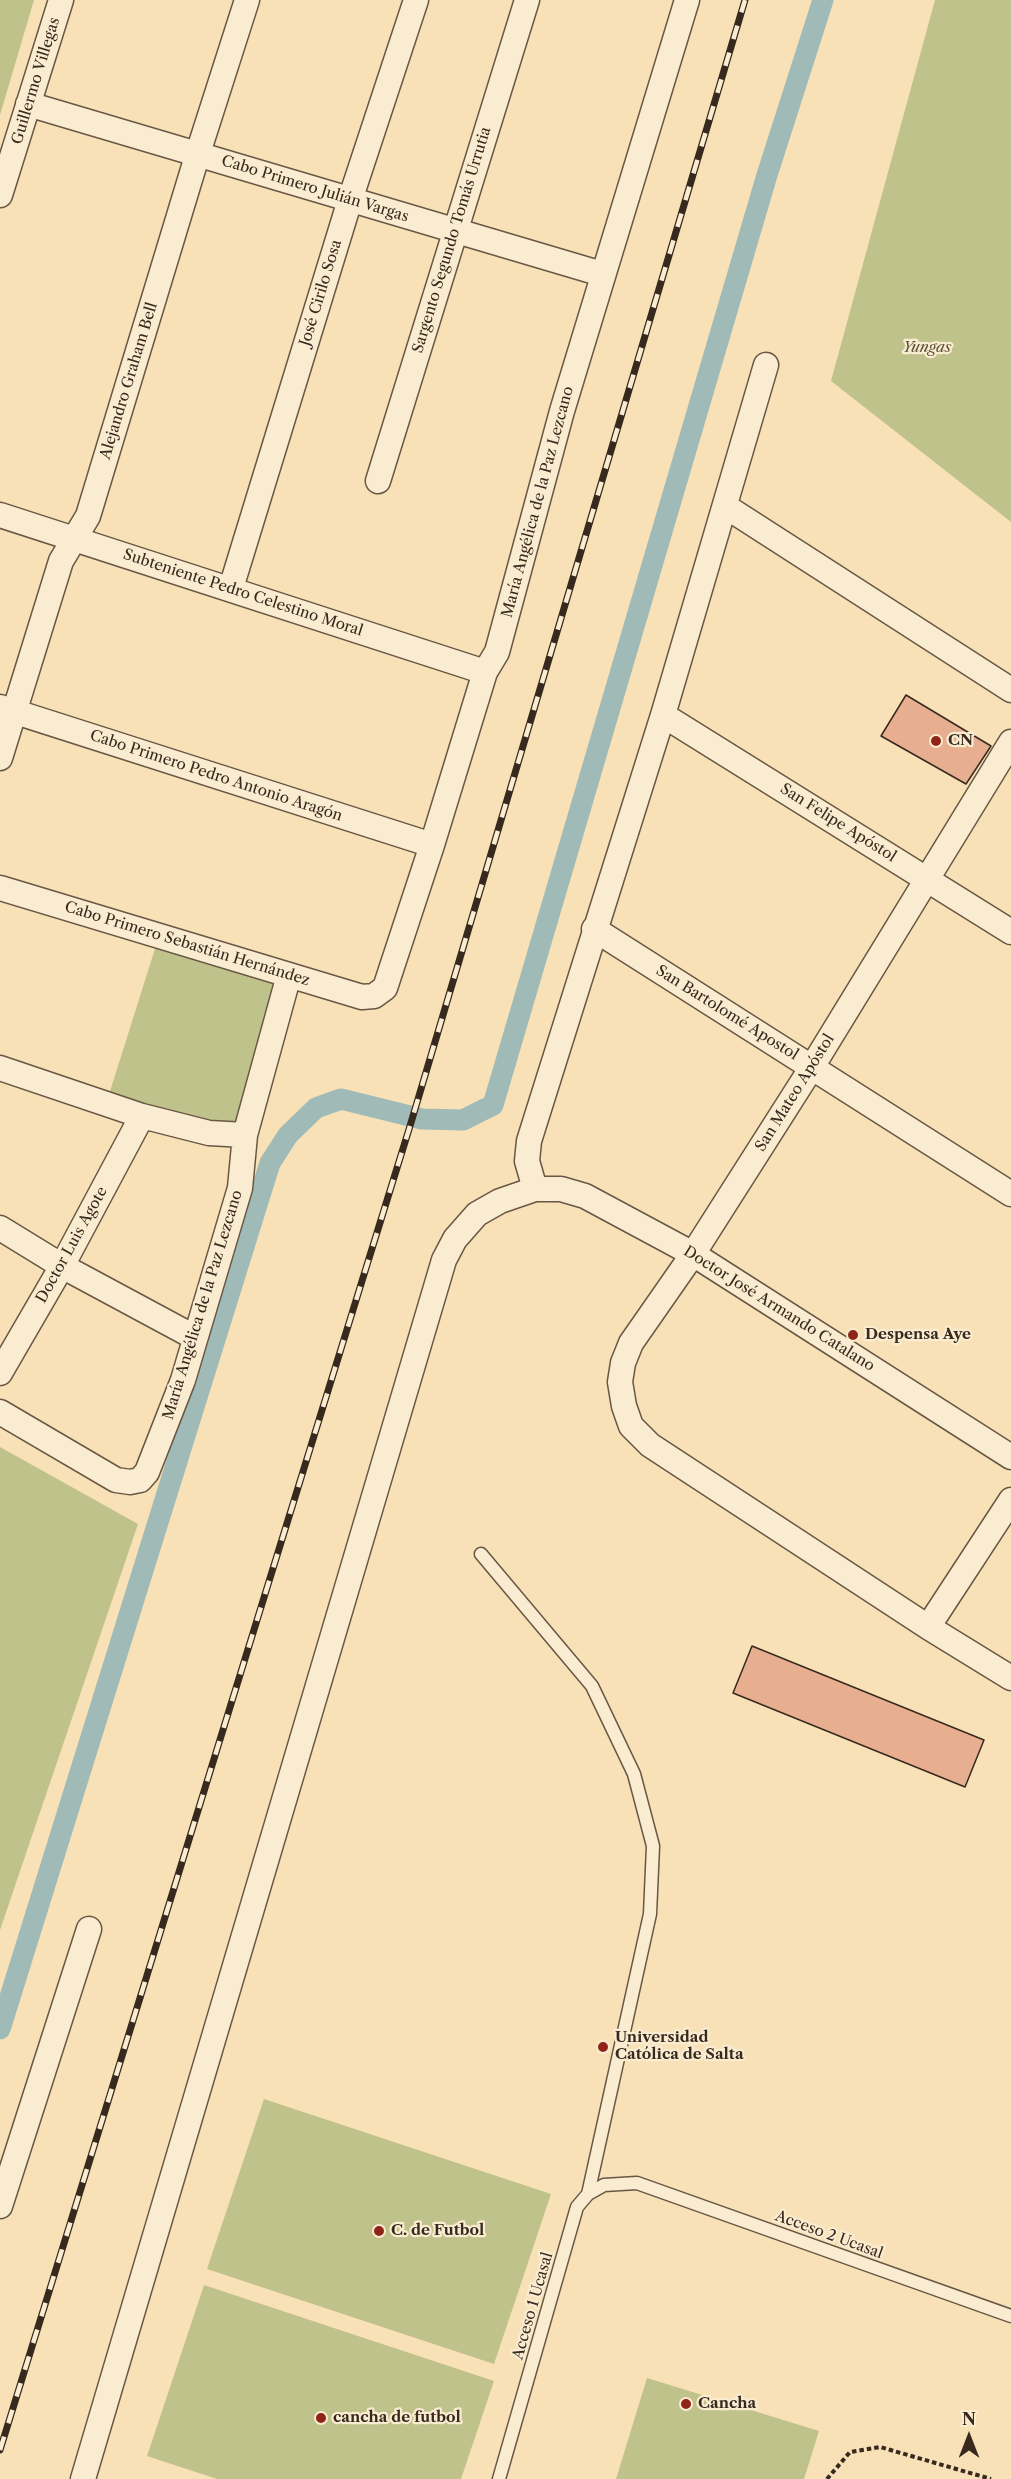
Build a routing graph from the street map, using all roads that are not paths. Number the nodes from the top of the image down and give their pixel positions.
1 (61, 0) edge
2 (247, 0) edge
3 (416, 0) edge
4 (527, 0) edge
5 (687, 0) edge
6 (28, 104) junction
7 (198, 153) junction
8 (0, 195) edge
9 (350, 200) junction
10 (454, 230) junction
11 (602, 274) junction
12 (766, 365) dead end
13 (378, 481) dead end
14 (725, 506) junction
15 (0, 515) edge
16 (74, 540) junction
17 (231, 588) junction
18 (485, 672) junction
19 (1011, 690) edge
20 (7, 709) edge
21 (663, 715) junction
22 (1011, 742) edge
23 (0, 758) edge
24 (432, 845) junction
25 (927, 878) junction
26 (0, 888) edge
27 (594, 928) junction
28 (1011, 932) edge
29 (289, 975) junction
30 (374, 996) joint
31 (812, 1066) junction
32 (0, 1068) edge
33 (142, 1116) junction
34 (245, 1135) junction
35 (535, 1189) junction
36 (1011, 1194) edge
37 (0, 1228) edge
38 (693, 1254) junction
39 (62, 1266) junction
40 (194, 1337) junction
41 (0, 1373) edge
42 (0, 1412) edge
43 (1011, 1457) edge
44 (1011, 1500) edge
45 (481, 1554) dead end
46 (928, 1627) junction
47 (1011, 1678) edge
48 (89, 1929) dead end
49 (588, 2194) junction
50 (0, 2206) edge
51 (1011, 2316) edge
52 (83, 2479) edge
53 (499, 2479) edge

1 - 6 street, Guillermo Villegas
2 - 7 street, Alejandro Graham Bell
3 - 9 street, José Cirilo Sosa
4 - 10 street, Sargento Segundo Tomás Urrutia
5 - 11 street, María Angélica de la Paz Lezcano
6 - 7 street, Cabo Primero Julián Vargas
6 - 8 street, Guillermo Villegas
7 - 9 street, Cabo Primero Julián Vargas
7 - 16 street, Alejandro Graham Bell
9 - 10 street, Cabo Primero Julián Vargas
9 - 17 street, José Cirilo Sosa
10 - 11 street, Cabo Primero Julián Vargas
10 - 13 street, Sargento Segundo Tomás Urrutia
11 - 18 street, María Angélica de la Paz Lezcano
12 - 14 street
14 - 19 street
14 - 21 street
15 - 16 street, Subteniente Pedro Celestino Moral
16 - 17 street, Subteniente Pedro Celestino Moral
16 - 20 street, Alejandro Graham Bell
17 - 18 street, Subteniente Pedro Celestino Moral
18 - 24 street, María Angélica de la Paz Lezcano
20 - 23 street, Alejandro Graham Bell
20 - 24 street, Cabo Primero Pedro Antonio Aragón
21 - 25 street, San Felipe Apóstol
21 - 27 street
22 - 25 street, San Mateo Apóstol
24 - 30 street, María Angélica de la Paz Lezcano
25 - 28 street, San Felipe Apóstol
25 - 31 street, San Mateo Apóstol
26 - 29 street, Cabo Primero Sebastián Hernández
27 - 31 street, San Bartolomé Apostol
27 - 35 street
29 - 30 street, Cabo Primero Sebastián Hernández
29 - 34 street, María Angélica de la Paz Lezcano
31 - 36 street, San Bartolomé Apostol
31 - 38 street, San Mateo Apóstol
32 - 33 street
33 - 34 street
33 - 39 street, Doctor Luis Agote
34 - 40 street, María Angélica de la Paz Lezcano
35 - 38 street, Doctor José Armando Catalano
35 - 52 street
37 - 39 street
38 - 43 street, Doctor José Armando Catalano
38 - 46 street, San Mateo Apóstol
39 - 40 street
39 - 41 street, Doctor Luis Agote
40 - 42 street, María Angélica de la Paz Lezcano
44 - 46 street
45 - 49 lane, Acceso 1 Ucasal
46 - 47 street, San Mateo Apóstol
48 - 50 street
49 - 51 lane, Acceso 2 Ucasal
49 - 53 lane, Acceso 1 Ucasal

